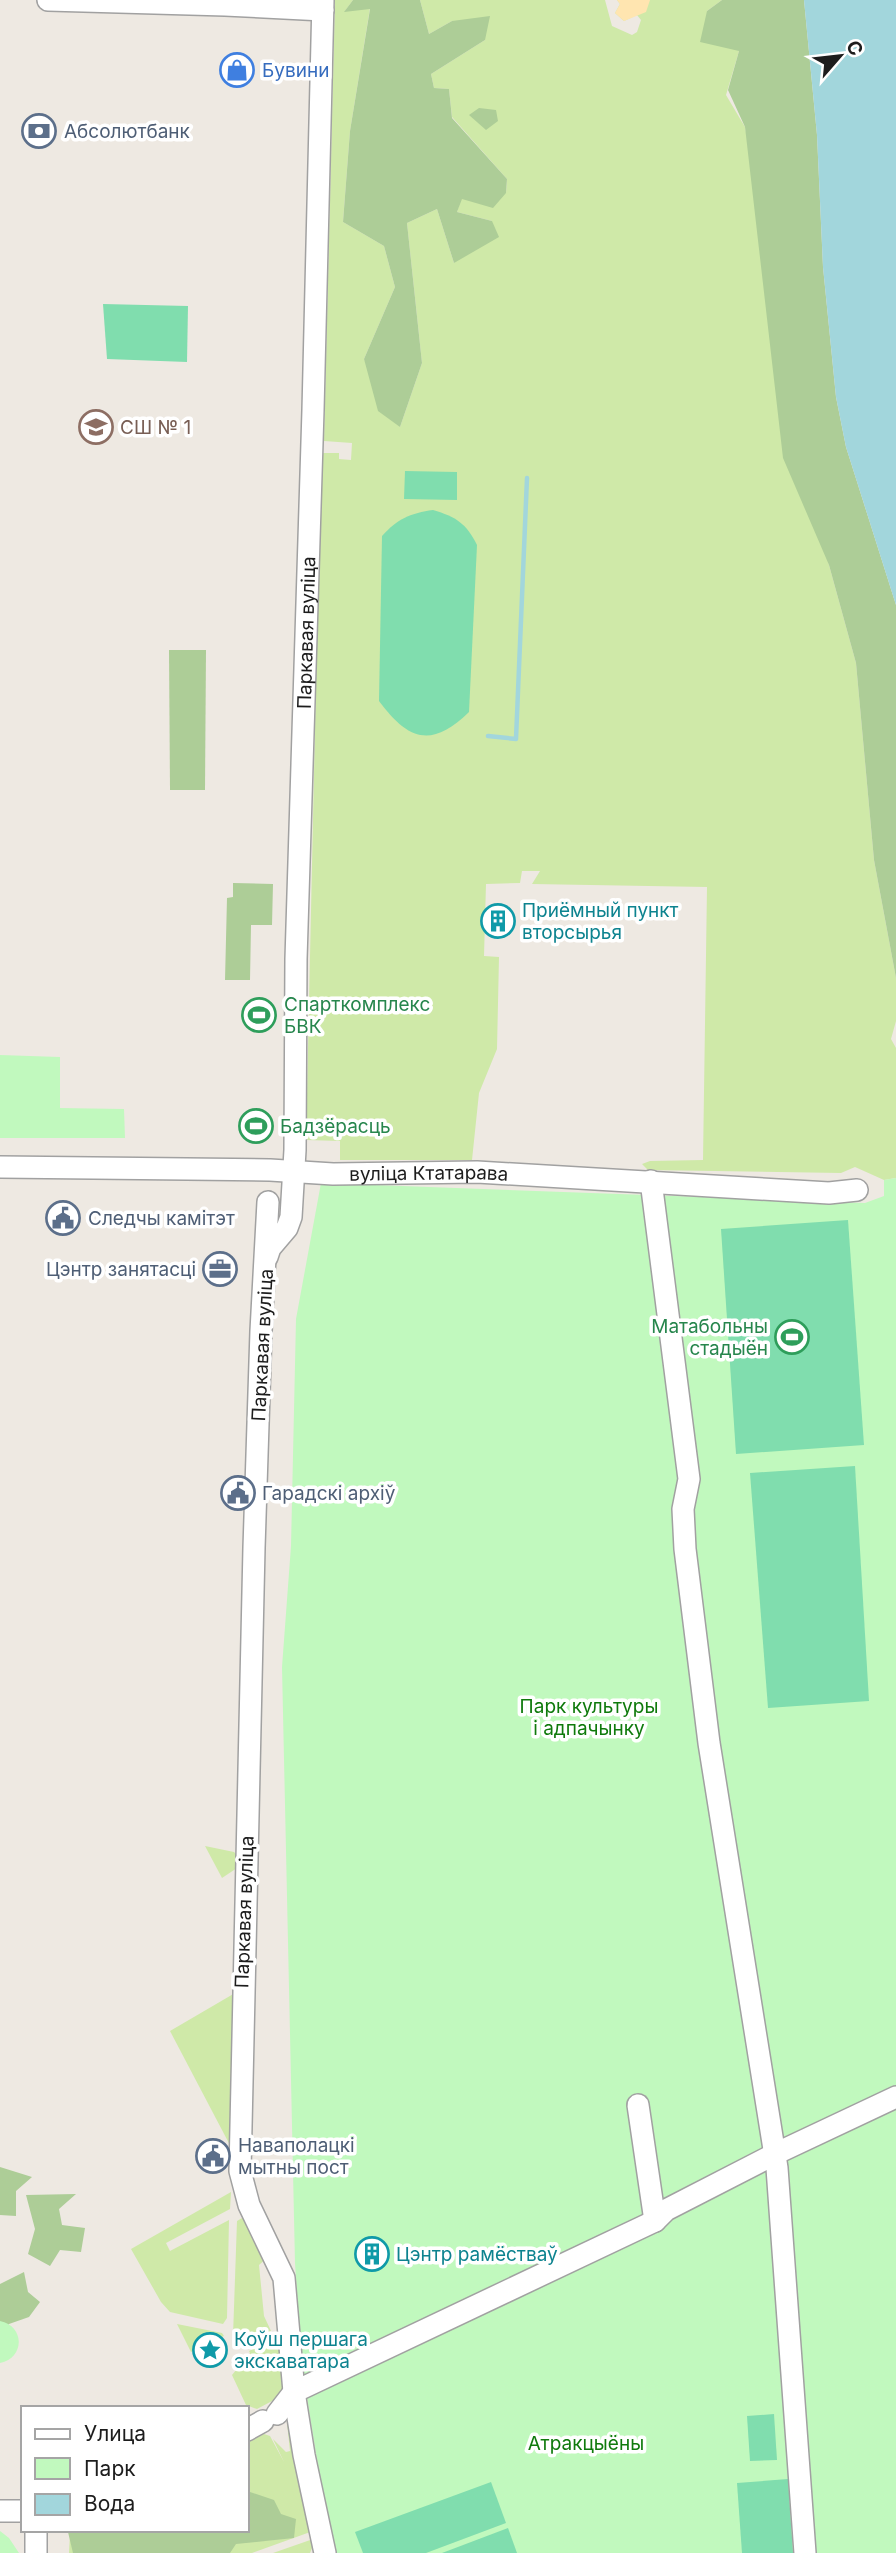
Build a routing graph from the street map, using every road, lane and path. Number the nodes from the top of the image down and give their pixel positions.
1 (48, 0) edge
2 (323, 5) edge
3 (0, 1167) edge
4 (293, 1172) junction
5 (651, 1181) junction
6 (857, 1190) dead end
7 (268, 1202) dead end
8 (266, 1258) junction
9 (896, 2097) edge
10 (638, 2105) dead end
11 (775, 2154) junction
12 (655, 2221) junction
13 (293, 2392) junction
14 (262, 2422) edge
15 (0, 2511) edge
16 (21, 2511) edge
17 (36, 2532) edge
18 (36, 2553) edge
19 (325, 2553) edge
20 (805, 2553) edge

1 - 2 street
2 - 4 street, Паркавая вуліца
3 - 4 street, вуліца Ктатарава
4 - 5 street, вуліца Ктатарава
4 - 8 street, Паркавая вуліца
5 - 6 street, вуліца Ктатарава
5 - 11 street
7 - 8 street, Паркавая вуліца
8 - 13 street, Паркавая вуліца
9 - 11 street
10 - 12 street
11 - 12 street
11 - 20 street
12 - 13 street
13 - 14 street
13 - 19 street, Паркавая вуліца
15 - 16 street
17 - 18 street

